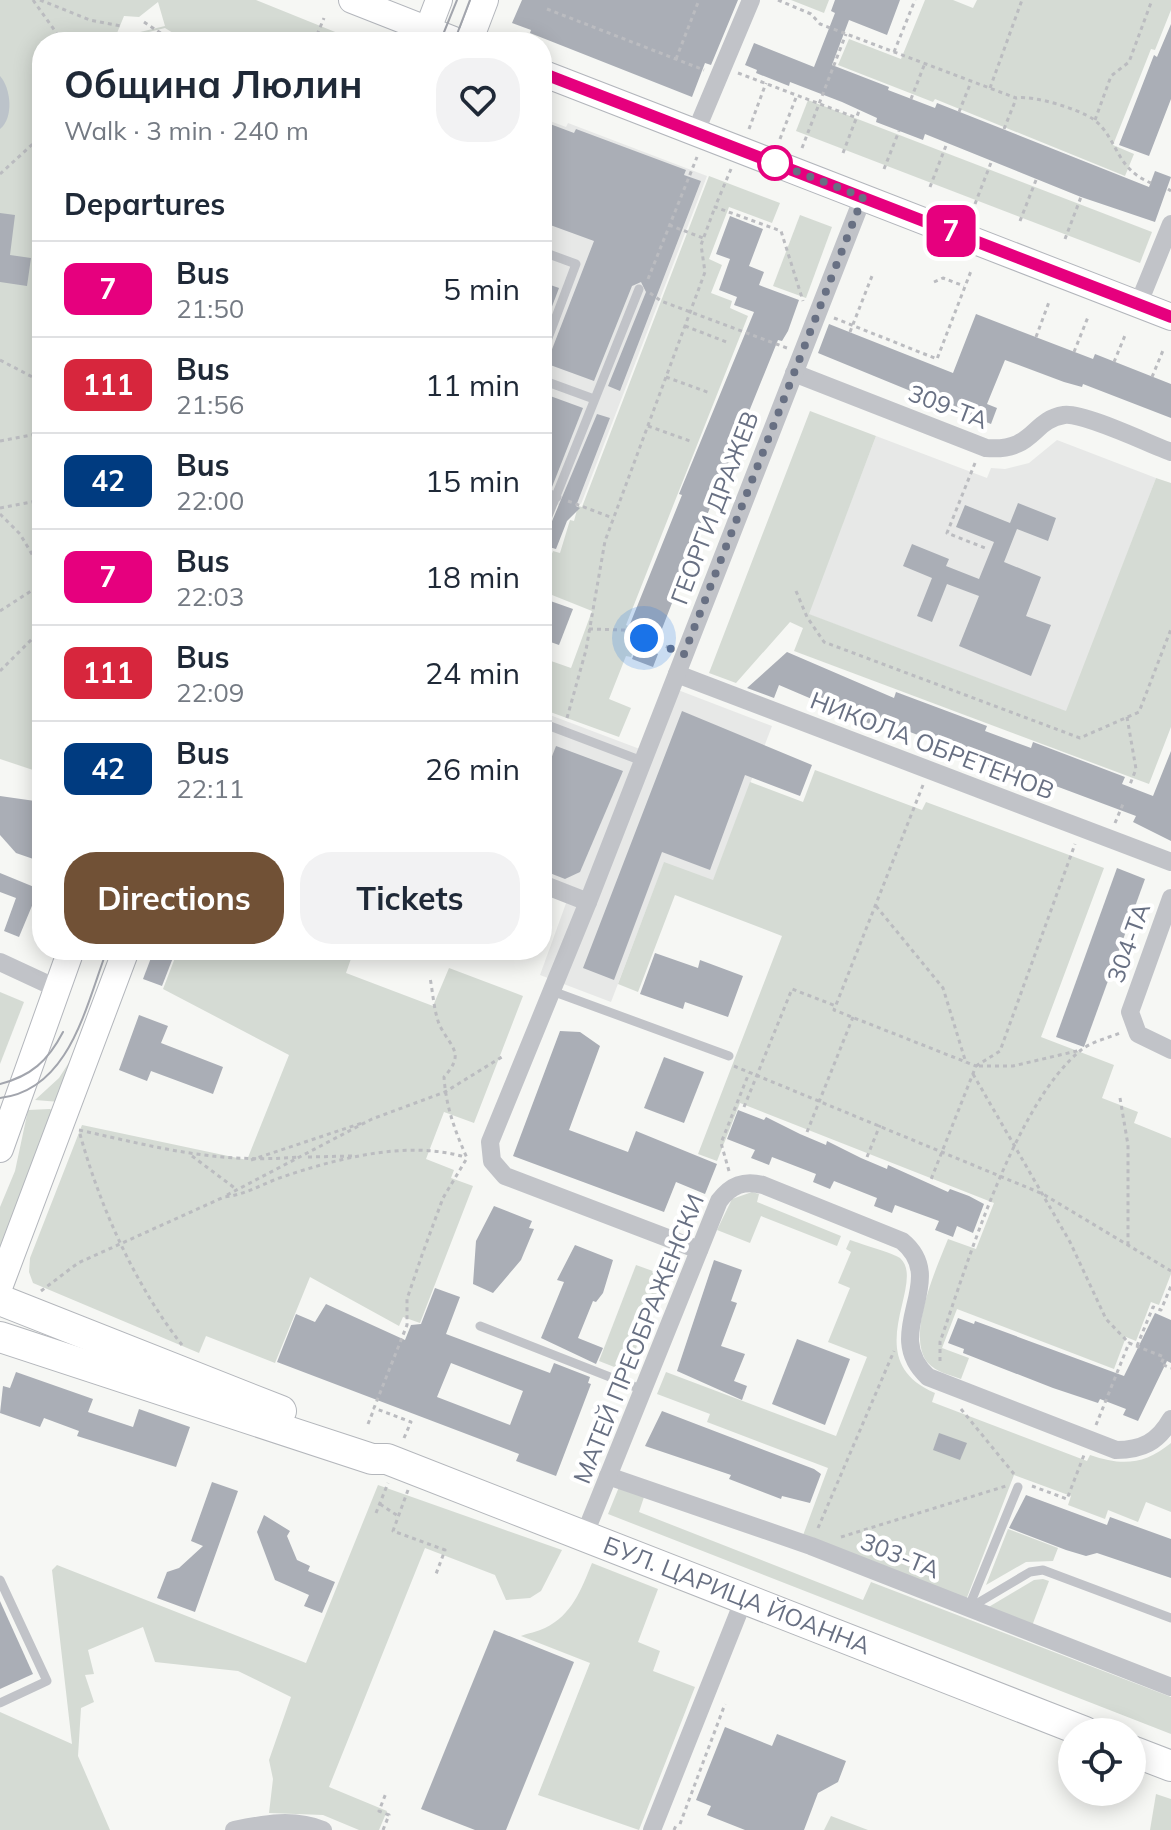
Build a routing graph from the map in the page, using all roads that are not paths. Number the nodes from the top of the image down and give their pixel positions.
1 (352, 0) edge
2 (439, 0) edge
3 (485, 0) edge
4 (751, 0) edge
5 (417, 32) edge
6 (427, 32) edge
7 (473, 32) edge
8 (552, 78) edge
9 (696, 144) junction
10 (863, 197) junction
11 (1171, 224) edge
12 (552, 255) edge
13 (639, 289) dead end
14 (1138, 305) junction
15 (1171, 317) edge
16 (552, 328) edge
17 (794, 373) junction
18 (552, 384) edge
19 (594, 399) junction
20 (1171, 452) edge
21 (552, 495) edge
22 (557, 497) junction
23 (552, 508) edge
24 (677, 674) junction
25 (552, 727) edge
26 (642, 761) junction
27 (1171, 862) edge
28 (552, 888) edge
29 (1171, 898) edge
30 (588, 902) junction
31 (67, 960) edge
32 (122, 960) edge
33 (0, 962) edge
34 (56, 988) junction
35 (549, 990) junction
36 (1171, 1050) edge
37 (729, 1056) road end
38 (0, 1149) edge
39 (699, 1250) junction
40 (0, 1285) edge
41 (0, 1300) edge
42 (480, 1326) dead end
43 (0, 1337) edge
44 (643, 1390) junction
45 (1171, 1419) edge
46 (393, 1460) junction
47 (608, 1476) junction
48 (1019, 1484) road end
49 (584, 1536) junction
50 (0, 1580) edge
51 (744, 1599) junction
52 (968, 1609) junction
53 (1171, 1618) edge
54 (1171, 1687) edge
55 (0, 1703) edge
56 (1058, 1721) edge
57 (1146, 1756) edge
58 (1171, 1766) edge
59 (234, 1830) edge
60 (323, 1830) edge
61 (652, 1830) edge

1 - 5 street
2 - 6 street
3 - 7 street
4 - 9 street
8 - 9 street
9 - 10 street
10 - 14 street
10 - 17 street, ГЕОРГИ ДРАЖЕВ
11 - 14 street
12 - 16 lane
13 - 19 lane
14 - 15 street
17 - 20 street, 309-ТА
17 - 24 street, ГЕОРГИ ДРАЖЕВ
18 - 19 lane
19 - 22 lane
21 - 22 lane
22 - 23 lane
24 - 26 street, ГЕОРГИ ДРАЖЕВ
24 - 27 street, НИКОЛА ОБРЕТЕНОВ
25 - 26 lane
26 - 30 street, ГЕОРГИ ДРАЖЕВ
28 - 30 street
29 - 36 street, 304-ТА
30 - 35 street, ГЕОРГИ ДРАЖЕВ
31 - 34 street
32 - 40 street
33 - 34 street
34 - 38 street
35 - 37 lane
35 - 39 street, ГЕОРГИ ДРАЖЕВ
39 - 44 street, МАТЕЙ ПРЕОБРАЖЕНСКИ
39 - 45 street, МАТЕЙ ПРЕОБРАЖЕНСКИ
41 - 46 main road, БУЛ. ЦАРИЦА ЙОАННА
42 - 44 lane
43 - 46 main road, БУЛ. ЦАРИЦА ЙОАННА
44 - 47 street, МАТЕЙ ПРЕОБРАЖЕНСКИ
46 - 49 main road, БУЛ. ЦАРИЦА ЙОАННА
47 - 49 street, МАТЕЙ ПРЕОБРАЖЕНСКИ
47 - 52 street, 303-ТА
48 - 52 lane
49 - 51 main road, БУЛ. ЦАРИЦА ЙОАННА
50 - 55 lane
51 - 56 main road, БУЛ. ЦАРИЦА ЙОАННА
51 - 61 street
52 - 53 lane
52 - 54 street, 303-ТА
57 - 58 main road
59 - 60 street

